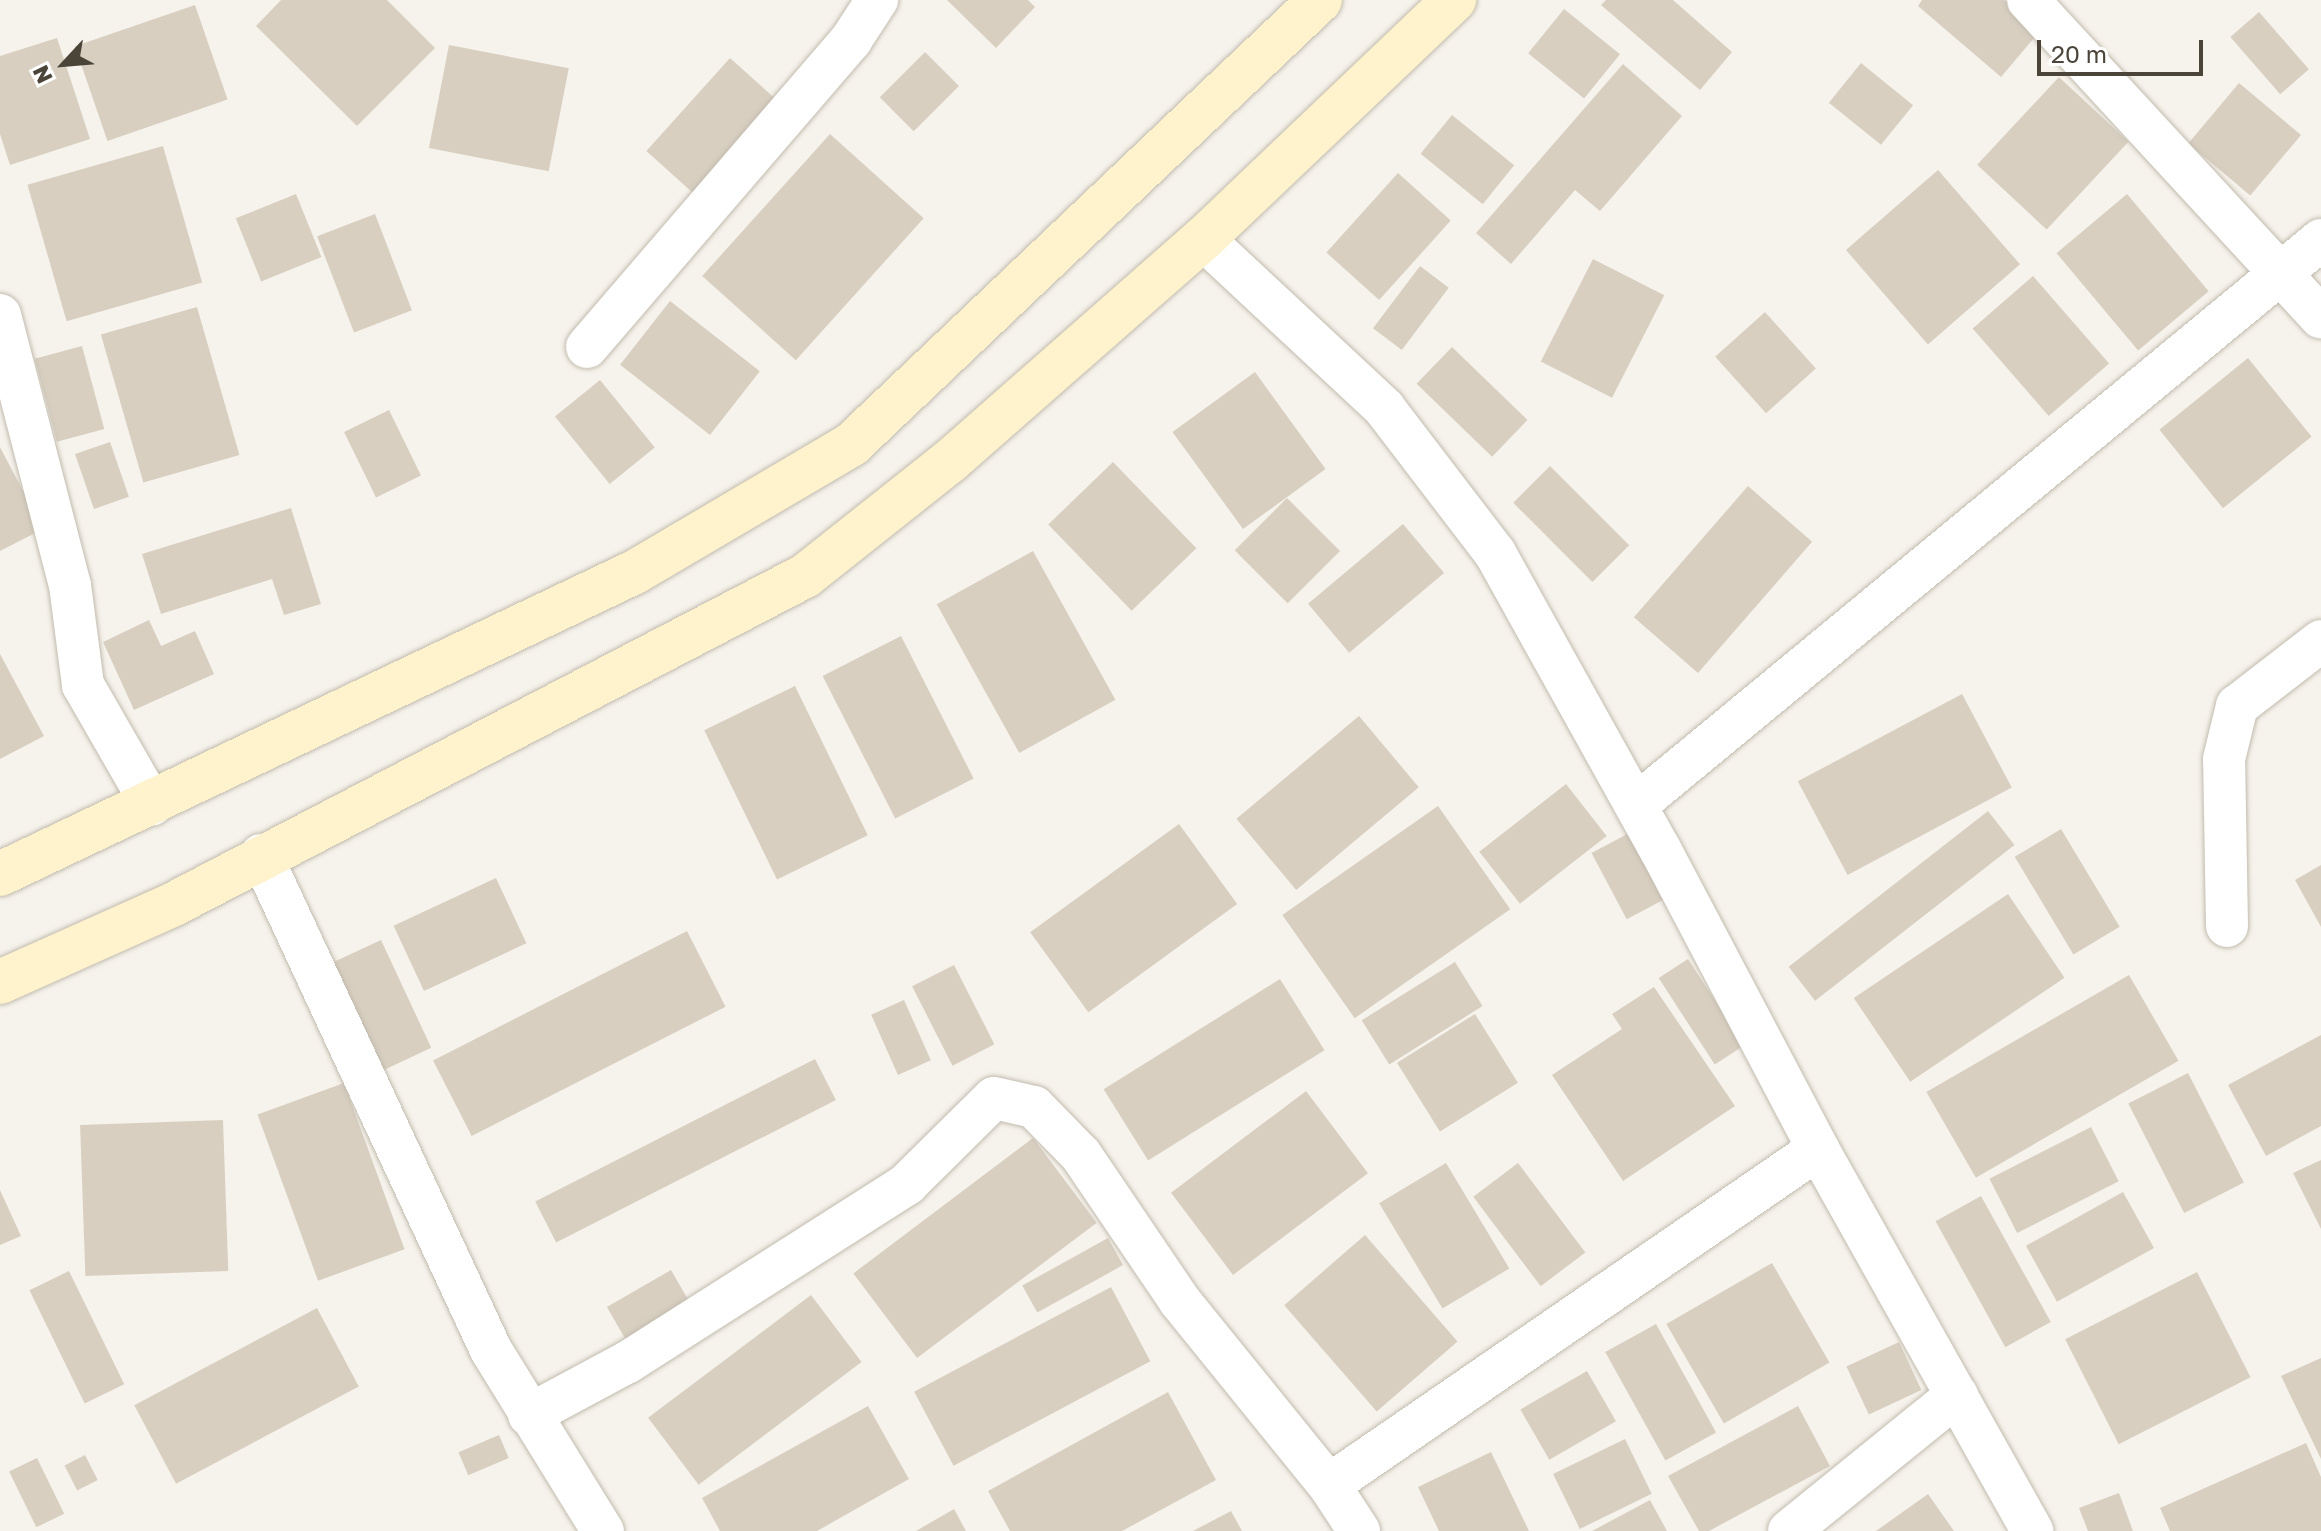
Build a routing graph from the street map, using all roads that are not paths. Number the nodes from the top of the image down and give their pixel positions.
1 (877, 0) edge
2 (1320, 0) edge
3 (1454, 0) edge
4 (2028, 0) edge
5 (1203, 239) junction
6 (2321, 240) edge
7 (2283, 276) junction
8 (0, 315) edge
9 (2321, 317) edge
10 (587, 347) dead end
11 (2321, 641) edge
12 (152, 805) junction
13 (1636, 805) junction
14 (261, 855) junction
15 (0, 874) edge
16 (2227, 926) dead end
17 (0, 982) edge
18 (1818, 1149) junction
19 (1957, 1395) junction
20 (529, 1415) junction
21 (1329, 1485) junction
22 (603, 1531) edge
23 (1359, 1531) edge
24 (1789, 1531) edge
25 (2032, 1531) edge

1 - 10 street
2 - 12 main road
3 - 5 main road
4 - 7 street
5 - 13 street
5 - 14 main road
6 - 7 street
7 - 9 street
7 - 13 street
8 - 12 street
11 - 16 street
12 - 15 main road
13 - 18 street
14 - 17 main road
14 - 20 street
18 - 19 street
18 - 21 street
19 - 24 street
19 - 25 street
20 - 21 street
20 - 22 street
21 - 23 street

